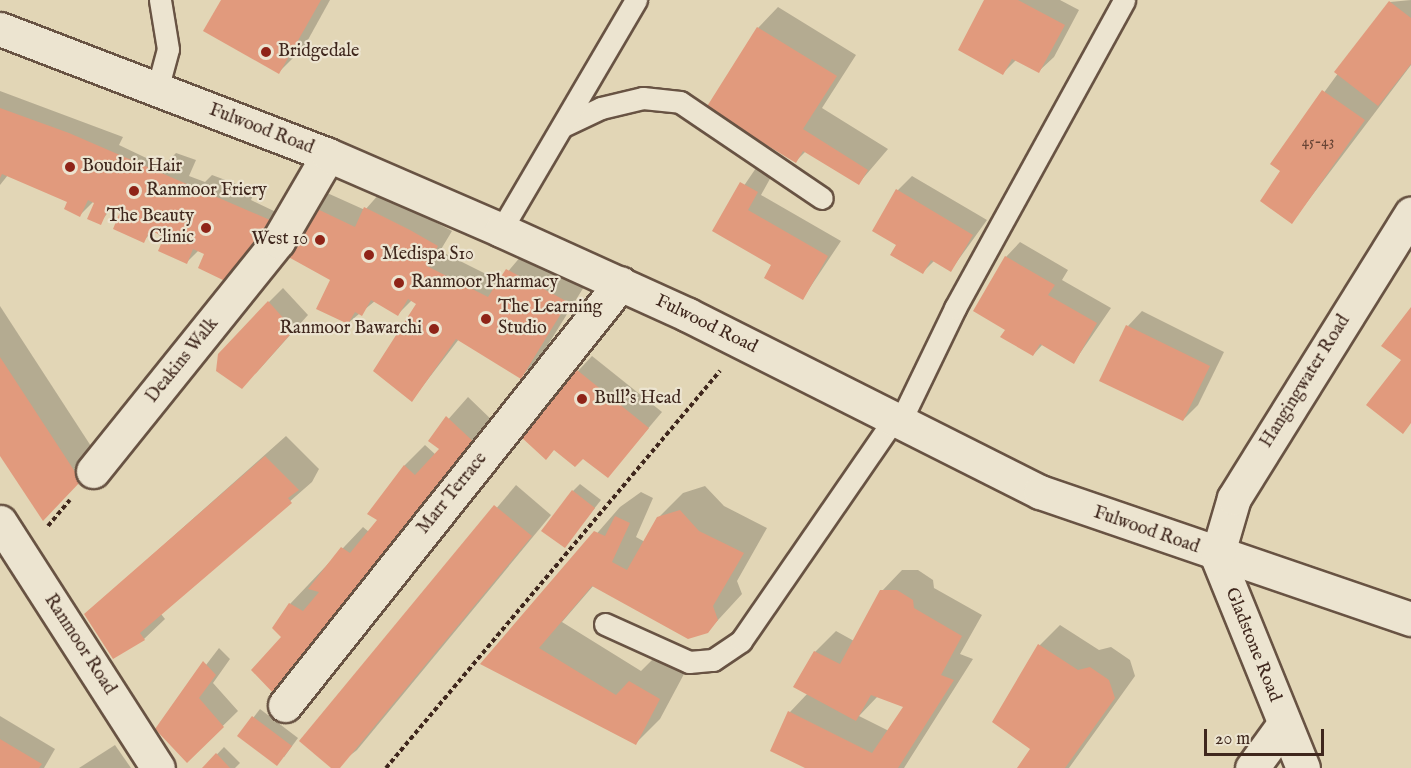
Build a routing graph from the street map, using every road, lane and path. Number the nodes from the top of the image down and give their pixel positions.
1 (160, 0) edge
2 (636, 0) edge
3 (1124, 0) edge
4 (0, 29) edge
5 (157, 90) junction
6 (562, 126) junction
7 (328, 155) junction
8 (822, 198) dead end
9 (1411, 214) edge
10 (501, 230) junction
11 (621, 284) junction
12 (744, 343) junction
13 (897, 420) junction
14 (93, 471) joint
15 (0, 522) edge
16 (21, 555) junction
17 (1217, 556) junction
18 (1411, 619) edge
19 (605, 624) dead end
20 (285, 705) dead end
21 (1284, 724) junction
22 (158, 768) edge
23 (386, 768) edge
24 (1252, 768) edge
25 (1302, 768) edge

1 - 5 lane
2 - 6 lane
3 - 13 lane
4 - 5 street, Fulwood Road
5 - 7 street, Fulwood Road
6 - 8 lane
6 - 10 lane
7 - 10 street, Fulwood Road
7 - 14 street, Deakins Walk
9 - 17 street, Hangingwater Road
10 - 11 street, Fulwood Road
11 - 12 street, Fulwood Road
11 - 20 street, Marr Terrace
12 - 13 street, Fulwood Road
12 - 23 path
13 - 17 street, Fulwood Road
13 - 19 lane
14 - 16 path
15 - 16 street, Ranmoor Road
16 - 22 street, Ranmoor Road
17 - 18 street, Fulwood Road
17 - 21 street, Gladstone Road
21 - 24 street
21 - 25 street, Gladstone Road

